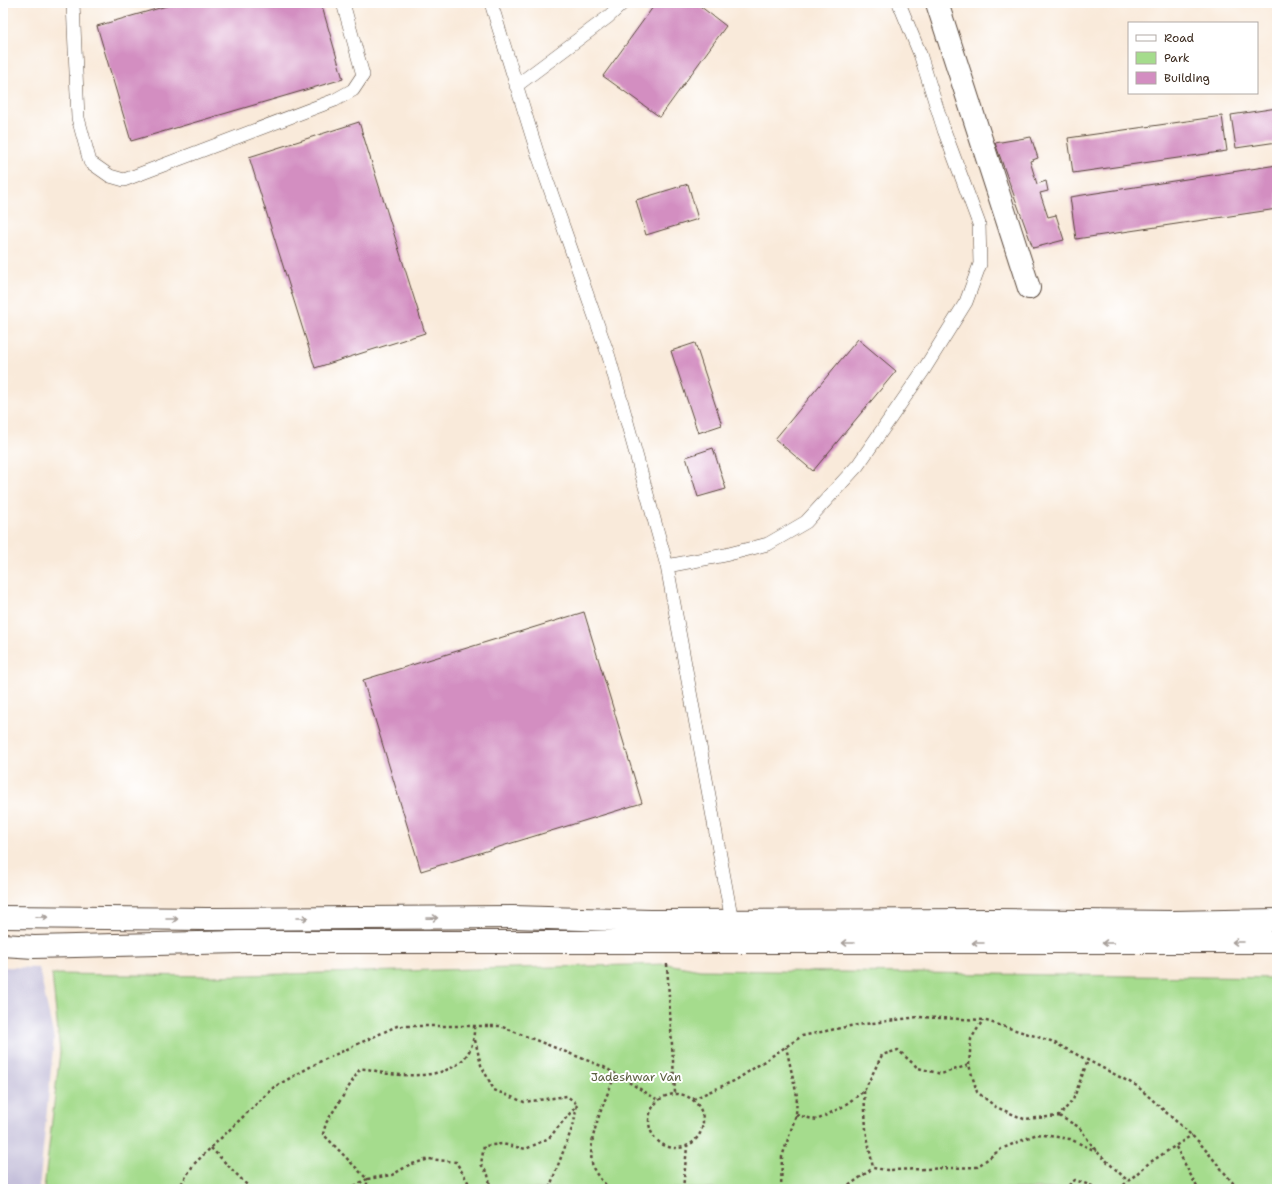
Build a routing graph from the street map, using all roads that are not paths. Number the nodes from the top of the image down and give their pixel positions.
1 (73, 3) edge
2 (343, 3) edge
3 (491, 3) edge
4 (623, 3) edge
5 (899, 3) edge
6 (938, 3) edge
7 (516, 86) junction
8 (1029, 288) dead end
9 (667, 566) junction
10 (3, 917) edge
11 (1277, 920) edge
12 (732, 921) junction
13 (1277, 942) edge
14 (3, 945) edge

1 - 2 lane
3 - 7 lane
4 - 7 lane
5 - 9 lane
6 - 8 street
7 - 9 lane
9 - 12 lane
10 -> 12 street
11 - 12 street
13 -> 14 street

